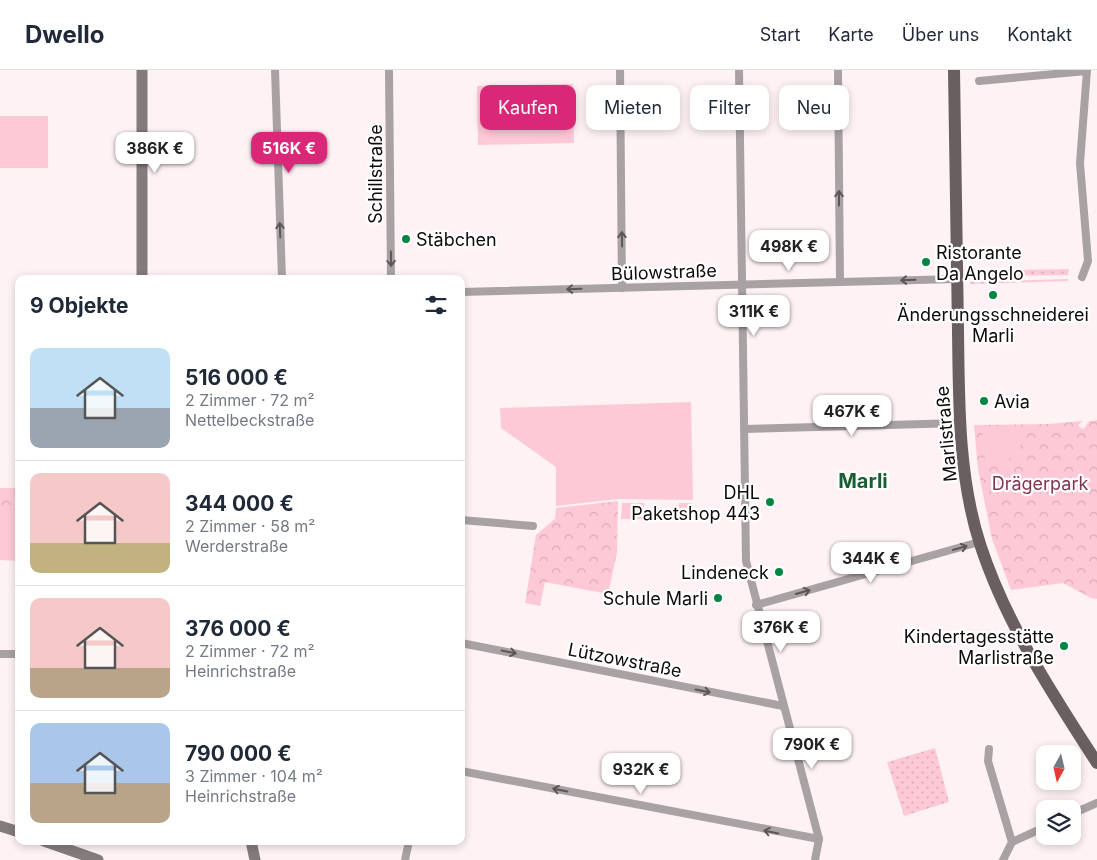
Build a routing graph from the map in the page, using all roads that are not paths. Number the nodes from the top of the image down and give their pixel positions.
1 (142, 70) edge
2 (275, 70) edge
3 (390, 70) edge
4 (620, 70) edge
5 (739, 70) edge
6 (838, 70) edge
7 (954, 70) edge
8 (1087, 70) edge
9 (979, 81) dead end
10 (142, 275) edge
11 (282, 275) edge
12 (391, 275) edge
13 (1082, 277) dead end
14 (957, 279) junction
15 (840, 282) junction
16 (742, 285) junction
17 (622, 288) junction
18 (465, 292) edge
19 (960, 423) junction
20 (744, 429) junction
21 (465, 520) edge
22 (533, 526) dead end
23 (979, 542) junction
24 (756, 605) junction
25 (465, 643) edge
26 (0, 654) edge
27 (15, 654) edge
28 (783, 706) junction
29 (989, 749) dead end
30 (1097, 763) edge
31 (465, 772) edge
32 (1097, 803) edge
33 (1081, 810) edge
34 (0, 826) edge
35 (15, 831) edge
36 (1036, 831) edge
37 (819, 839) junction
38 (1012, 842) junction
39 (55, 845) edge
40 (252, 845) edge
41 (407, 845) edge
42 (98, 860) edge
43 (255, 860) edge
44 (405, 860) edge
45 (815, 860) edge
46 (1003, 860) edge

1 - 10 street
11 -> 2 street
3 -> 12 street, Schillstraße
17 -> 4 street
5 - 16 street
15 -> 6 street
7 - 14 main road, Marlistraße
8 - 9 street
8 - 13 street
14 -> 15 street, Bülowstraße
14 - 19 main road, Marlistraße
15 - 16 street, Bülowstraße
16 - 17 street, Bülowstraße
16 - 20 street
17 -> 18 street, Bülowstraße
19 - 20 street
19 - 23 main road, Marlistraße
20 - 24 street
21 - 22 street
24 -> 23 street
23 - 30 main road, Marlistraße
24 - 28 street
25 -> 28 street, Lützowstraße
26 - 27 street
28 - 37 street
29 - 38 street
37 -> 31 street
32 - 33 street
34 - 35 street
36 - 38 street
37 - 45 street
38 - 46 street
39 - 42 street
40 - 43 street
41 - 44 street

